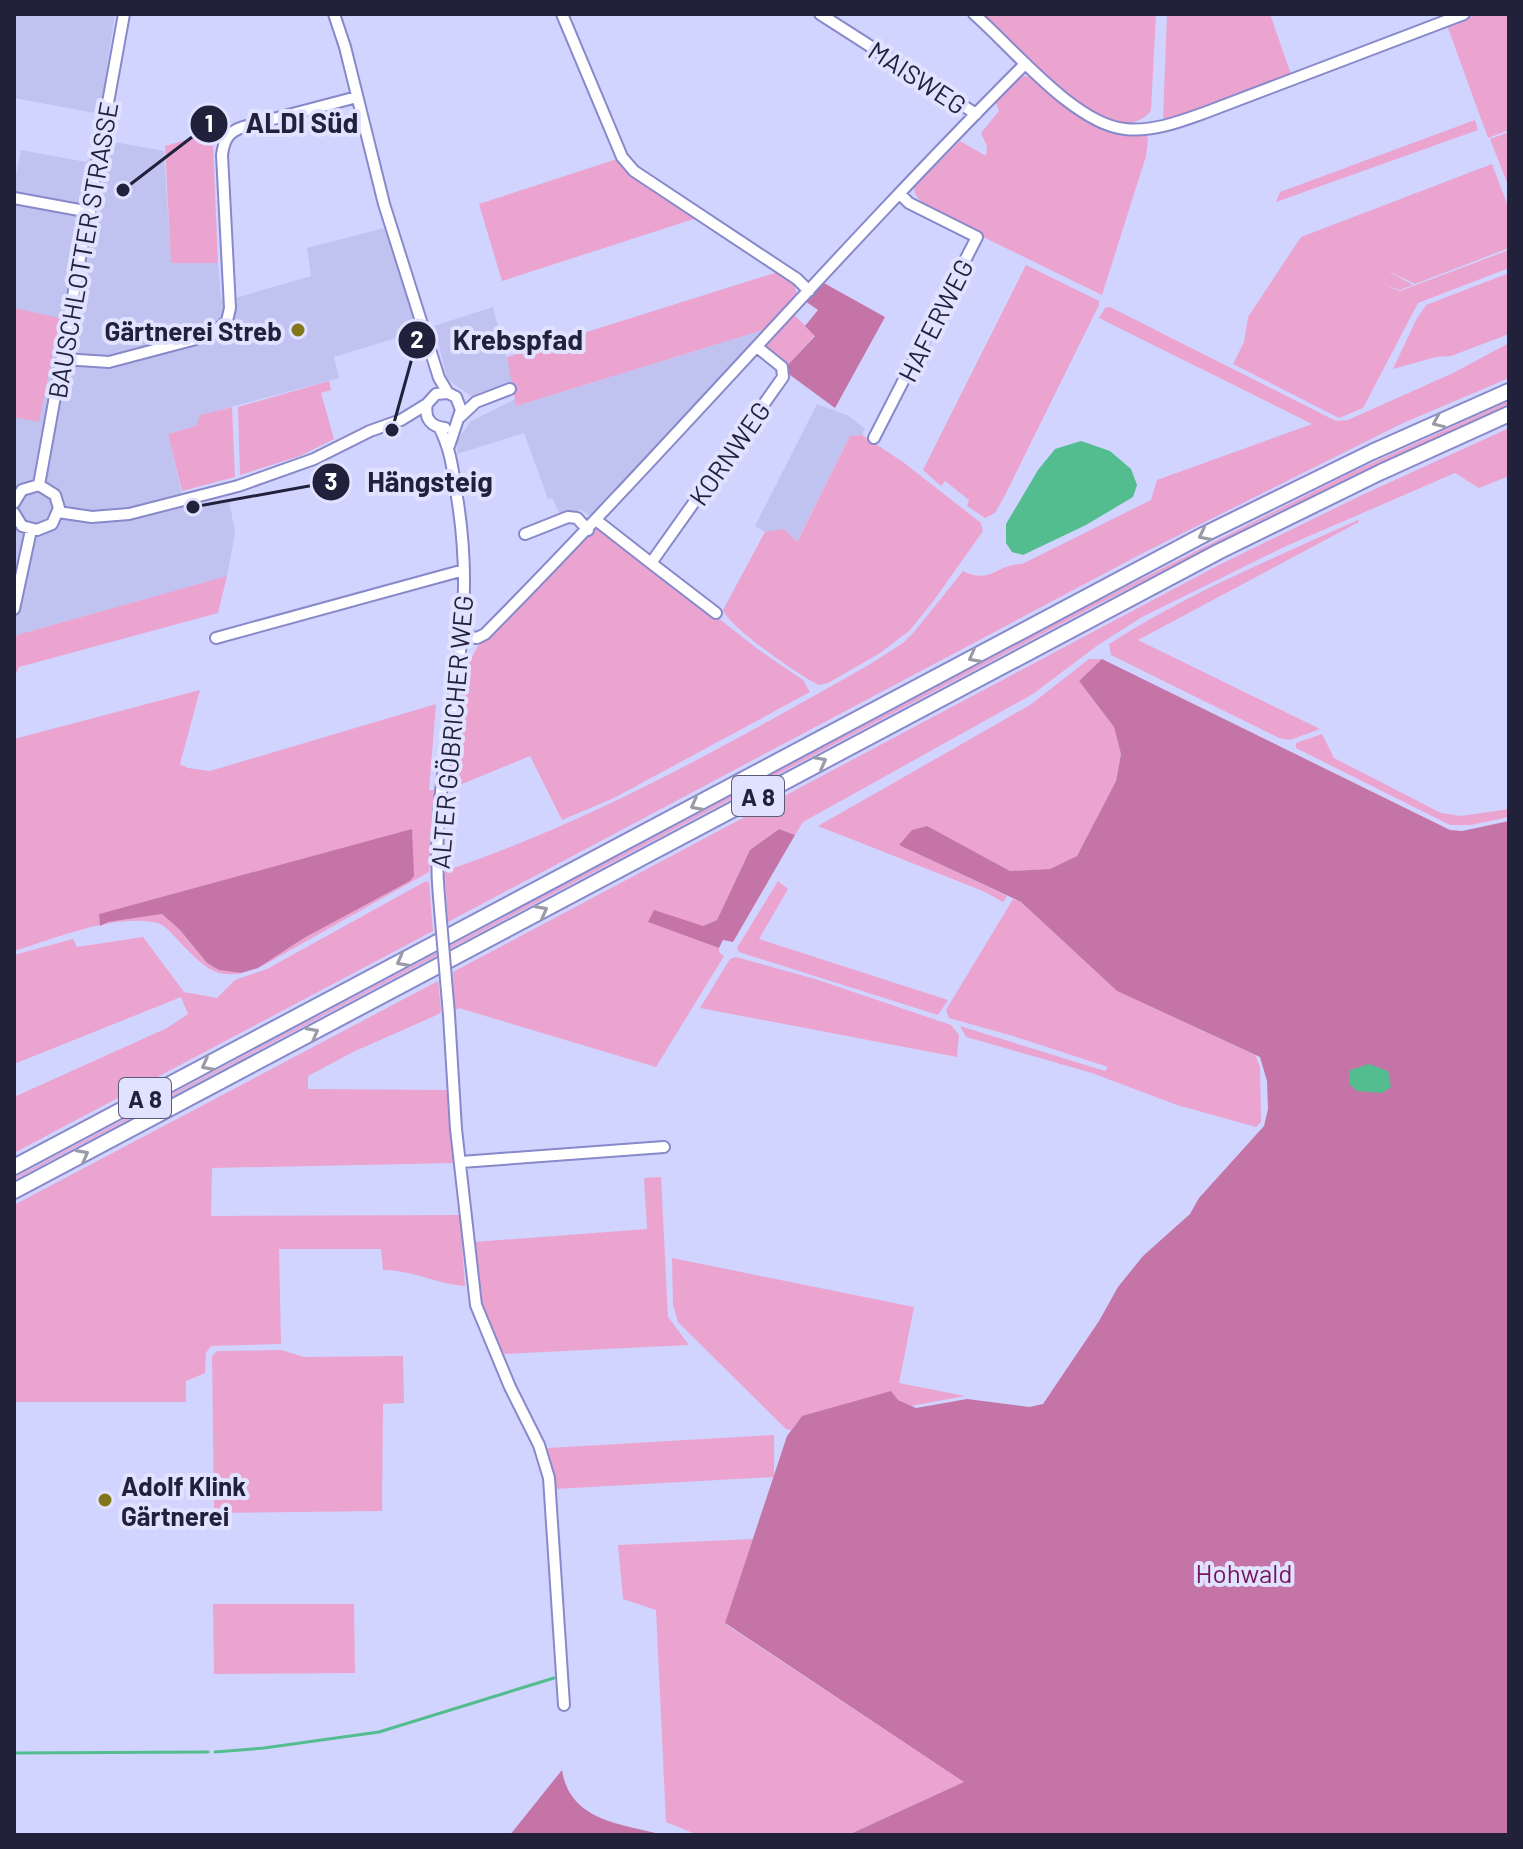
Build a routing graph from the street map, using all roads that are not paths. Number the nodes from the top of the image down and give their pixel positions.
1 (124, 14) edge
2 (334, 14) edge
3 (562, 14) edge
4 (820, 14) edge
5 (974, 14) edge
6 (1464, 14) edge
7 (1025, 64) junction
8 (357, 97) junction
9 (976, 114) junction
10 (901, 195) junction
11 (14, 198) edge
12 (90, 212) junction
13 (809, 291) junction
14 (757, 347) junction
15 (63, 359) junction
16 (510, 389) dead end
17 (1509, 391) edge
18 (442, 393) junction
19 (458, 400) junction
20 (476, 402) junction
21 (427, 404) junction
22 (1509, 414) edge
23 (401, 420) junction
24 (457, 421) junction
25 (434, 424) junction
26 (874, 438) dead end
27 (449, 446) junction
28 (39, 485) junction
29 (14, 501) edge
30 (58, 512) junction
31 (14, 513) edge
32 (596, 520) junction
33 (31, 530) junction
34 (588, 530) junction
35 (525, 534) dead end
36 (651, 563) junction
37 (464, 570) junction
38 (14, 609) edge
39 (716, 613) dead end
40 (462, 636) junction
41 (216, 638) dead end
42 (664, 1147) dead end
43 (461, 1162) junction
44 (14, 1167) edge
45 (14, 1191) edge
46 (564, 1705) dead end

1 - 12 street, BAUSCHLOTTER STRASSE
2 - 8 street
3 - 13 street
4 - 9 street, MAISWEG
5 - 7 street
6 - 7 street
7 - 9 street
8 - 15 street
8 - 18 street
9 - 10 street
10 - 13 street
10 - 26 street, HAFERWEG
11 - 12 street
12 - 15 street, BAUSCHLOTTER STRASSE
13 - 14 street
14 - 32 street
14 - 36 street, KORNWEG
15 - 28 street, BAUSCHLOTTER STRASSE
16 - 20 street
17 -> 44 highway, A 8
18 - 19 street
18 - 21 street
19 - 20 street
19 - 24 street
20 - 24 street
21 - 23 street
21 - 25 street
45 -> 22 highway, A 8
23 - 25 street
23 - 30 street
24 - 25 street
24 - 27 street, ALTER GÖBRICHER WEG
25 - 27 street, ALTER GÖBRICHER WEG
27 - 37 street, ALTER GÖBRICHER WEG
28 - 29 street
28 - 30 street
30 - 33 street
31 - 33 street
32 - 34 street
32 - 36 street
33 - 38 street
34 - 35 street
34 - 40 street
36 - 39 street
37 - 40 street, ALTER GÖBRICHER WEG
37 - 41 street
40 - 43 street, ALTER GÖBRICHER WEG, bridge
42 - 43 street
43 - 46 street, ALTER GÖBRICHER WEG

